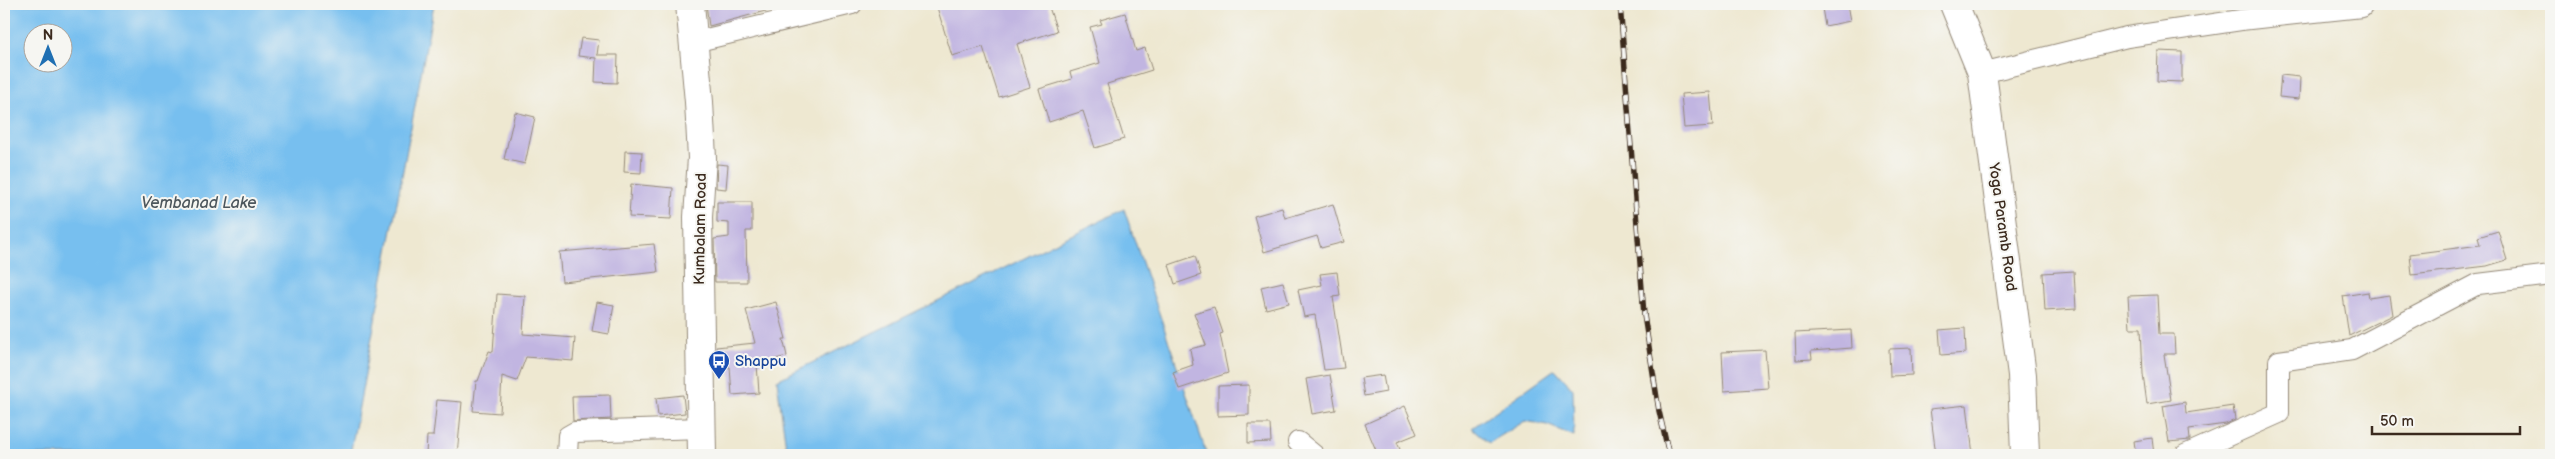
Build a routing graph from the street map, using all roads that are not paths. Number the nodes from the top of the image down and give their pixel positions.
1 (690, 4) edge
2 (852, 4) edge
3 (1954, 4) edge
4 (2362, 7) dead end
5 (694, 42) junction
6 (1982, 73) junction
7 (2551, 275) edge
8 (702, 428) junction
9 (1298, 442) dead end
10 (567, 455) edge
11 (702, 455) edge
12 (1314, 455) edge
13 (2025, 455) edge
14 (2185, 455) edge

1 - 5 street, Kumbalam Road
2 - 5 street
3 - 6 street, Yoga Paramb Road
4 - 6 street
5 - 8 street, Kumbalam Road
6 - 13 street, Yoga Paramb Road
7 - 14 street
8 - 10 street
8 - 11 street, Kumbalam Road
9 - 12 street

